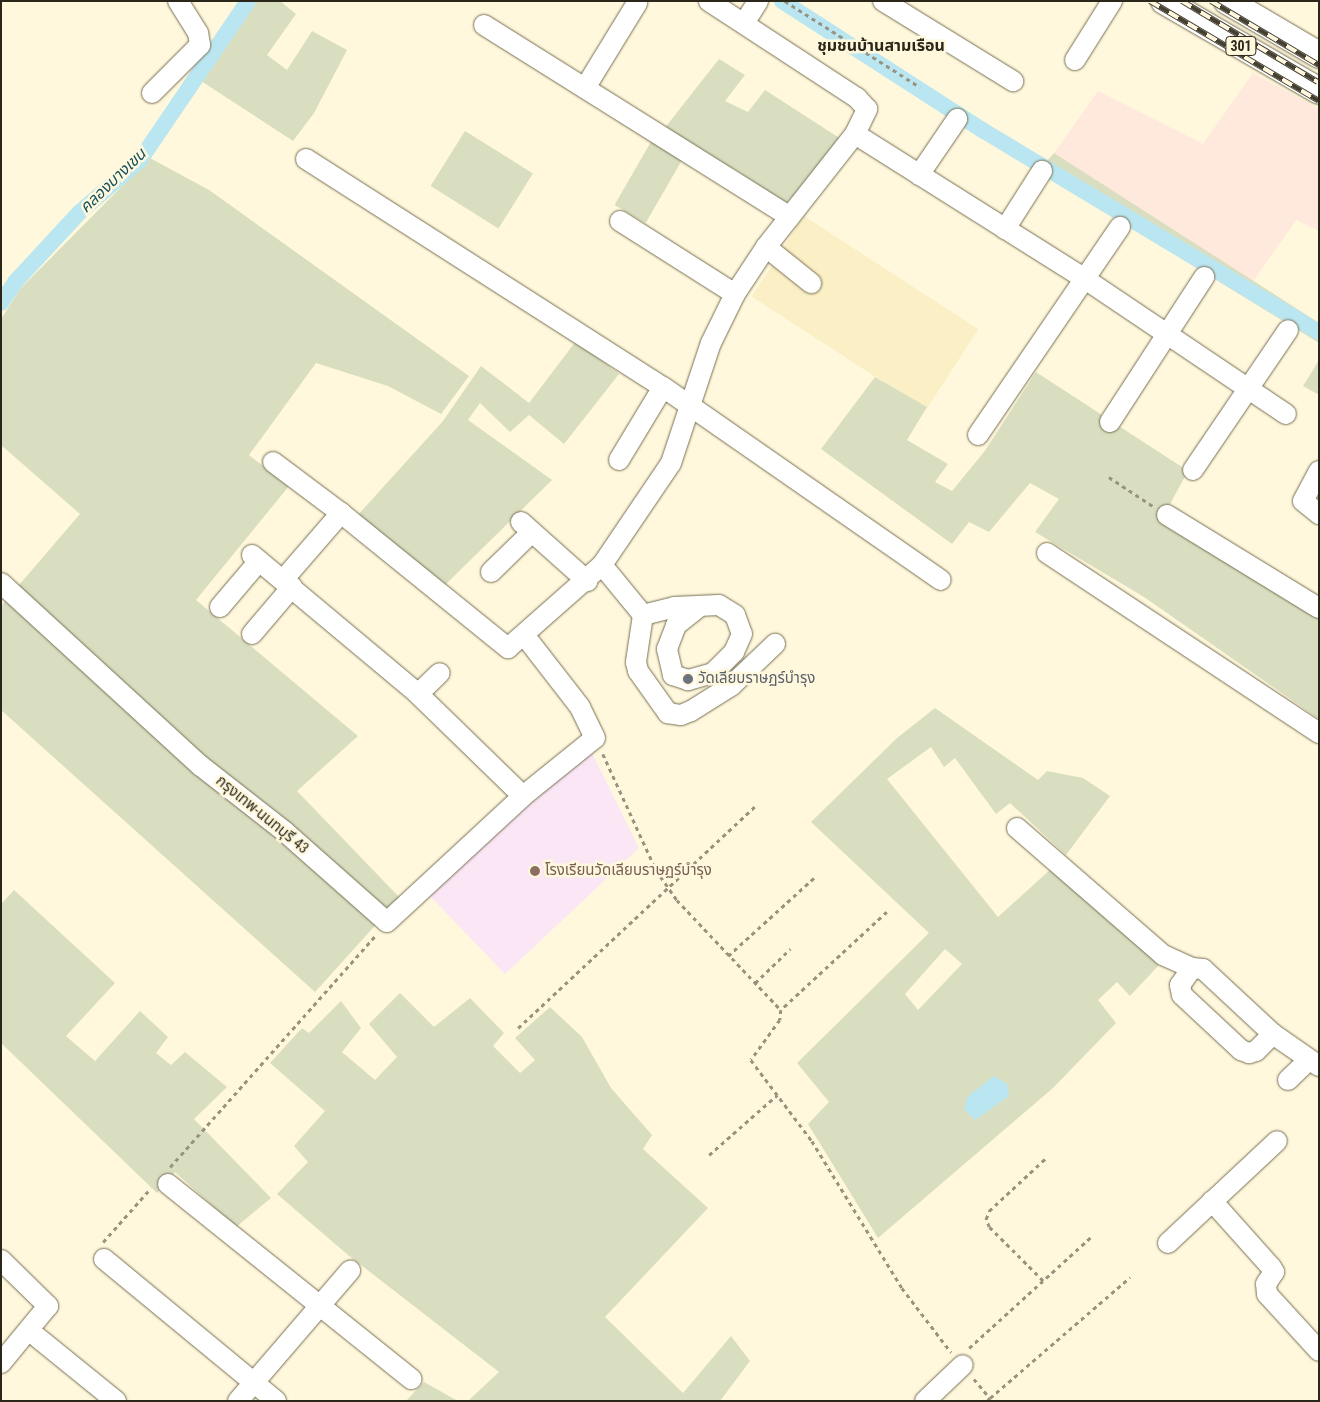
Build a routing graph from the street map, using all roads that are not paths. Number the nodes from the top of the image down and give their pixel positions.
1 (178, 1) edge
2 (709, 1) edge
3 (758, 1) edge
4 (883, 1) edge
5 (1112, 1) edge
6 (1164, 1) edge
7 (1228, 1) edge
8 (638, 4) dead end
9 (745, 22) junction
10 (484, 25) dead end
11 (1319, 55) edge
12 (1075, 60) dead end
13 (1013, 81) dead end
14 (585, 88) junction
15 (1319, 91) edge
16 (152, 93) dead end
17 (957, 120) dead end
18 (855, 134) junction
19 (306, 159) dead end
20 (1042, 171) dead end
21 (919, 175) junction
22 (790, 216) junction
23 (620, 221) dead end
24 (1120, 227) dead end
25 (1005, 229) junction
26 (766, 247) junction
27 (1204, 277) dead end
28 (1085, 279) junction
29 (811, 283) dead end
30 (735, 294) junction
31 (1288, 330) dead end
32 (1168, 334) junction
33 (663, 387) junction
34 (1249, 388) junction
35 (691, 406) junction
36 (1286, 414) dead end
37 (1110, 422) dead end
38 (978, 435) dead end
39 (619, 460) dead end
40 (273, 462) dead end
41 (1193, 470) dead end
42 (1319, 472) edge
43 (341, 513) junction
44 (1319, 514) edge
45 (1167, 515) road end
46 (1046, 553) dead end
47 (602, 565) junction
48 (491, 572) dead end
49 (941, 580) dead end
50 (587, 581) junction
51 (1, 583) edge
52 (288, 583) junction
53 (700, 606) dead end
54 (220, 607) dead end
55 (1319, 608) edge
56 (643, 615) junction
57 (252, 634) dead end
58 (525, 636) junction
59 (774, 644) dead end
60 (440, 673) dead end
61 (418, 694) junction
62 (1319, 733) edge
63 (523, 796) junction
64 (1017, 828) dead end
65 (1192, 968) junction
66 (1272, 1034) junction
67 (1314, 1063) edge
68 (1288, 1080) dead end
69 (1277, 1141) dead end
70 (163, 1179) road end
71 (1212, 1201) junction
72 (1168, 1243) dead end
73 (101, 1253) road end
74 (1, 1260) edge
75 (350, 1270) dead end
76 (320, 1306) junction
77 (37, 1337) dead end
78 (1319, 1351) edge
79 (961, 1359) road end
80 (1, 1363) edge
81 (411, 1379) dead end
82 (253, 1382) junction
83 (116, 1401) edge
84 (238, 1401) edge
85 (276, 1401) edge
86 (925, 1401) edge

1 - 16 street
2 - 9 street
3 - 9 street
4 - 13 street
5 - 12 street
6 - 15 main road, 301
7 - 11 main road, 301
8 - 14 street
9 - 18 street
10 - 14 street
14 - 22 street
17 - 21 street
18 - 21 street
18 - 22 street
19 - 33 street
20 - 25 street
21 - 25 street
22 - 26 street
23 - 30 street
24 - 28 street
25 - 28 street
26 - 29 street
26 - 30 street
27 - 32 street
28 - 32 street
28 - 38 street
30 - 35 street
31 - 34 street
32 - 34 street
32 - 37 street
33 - 35 street
33 - 39 street
34 - 36 street
34 - 41 street
35 - 47 street
35 - 49 street
40 - 43 street
42 - 44 street
43 - 52 street
43 - 58 street
45 - 55 street
46 - 62 street
47 - 50 street
47 - 56 street
48 - 50 street
50 - 58 street
51 - 63 street, กรุงเทพ-นนทบุรี 43
52 - 54 street
52 - 57 street
52 - 61 street
53 - 56 street
56 - 59 street
58 - 63 street
60 - 61 street
61 - 63 street
64 - 65 street
65 - 66 street
65 - 66 street
66 - 67 street
67 - 68 street
69 - 71 street
70 - 76 street
71 - 72 street
71 - 78 street
73 - 82 street
74 - 80 street
75 - 76 street
76 - 81 street
76 - 82 street
77 - 83 street
79 - 86 street
82 - 84 street
82 - 85 street

